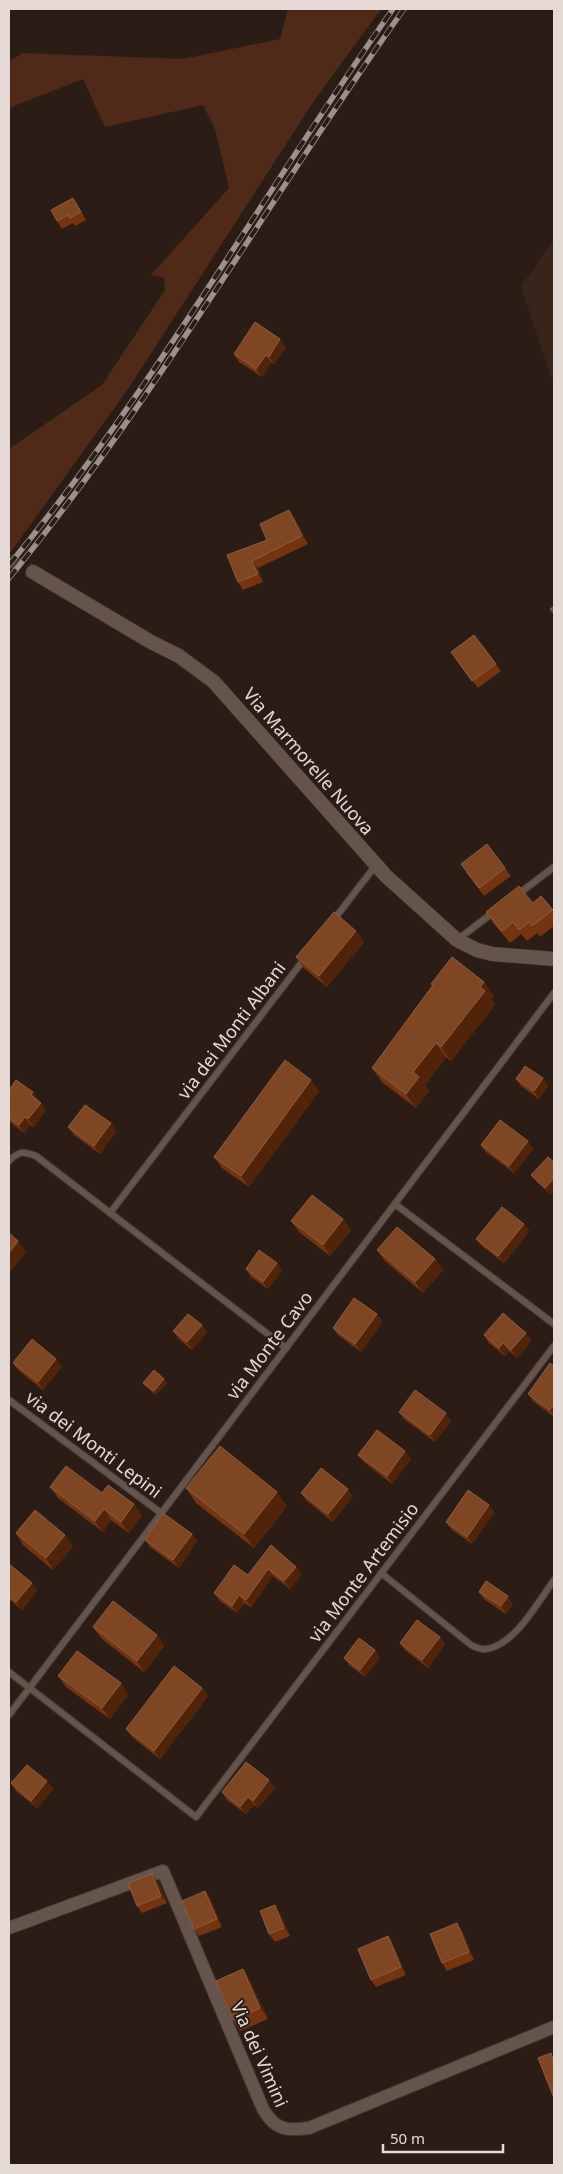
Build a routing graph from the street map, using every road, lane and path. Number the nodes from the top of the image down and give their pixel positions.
1 (33, 572) tunnel mouth
2 (376, 865) junction
3 (554, 867) edge
4 (507, 902) edge
5 (500, 908) edge
6 (328, 928) edge
7 (457, 940) junction
8 (309, 952) edge
9 (554, 959) edge
10 (554, 993) edge
11 (9, 1161) edge
12 (395, 1204) junction
13 (110, 1213) junction
14 (554, 1324) edge
15 (554, 1346) edge
16 (286, 1348) junction
17 (9, 1400) edge
18 (161, 1513) junction
19 (381, 1573) junction
20 (554, 1580) edge
21 (9, 1672) edge
22 (29, 1688) junction
23 (9, 1715) edge
24 (9, 1928) edge
25 (554, 2027) edge

1 - 2 street, Via Marmorelle Nuova
2 - 6 lane
2 - 7 street, Via Marmorelle Nuova
3 - 4 lane
5 - 7 lane
7 - 9 street, Via Marmorelle Nuova
8 - 13 lane, via dei Monti Albani
10 - 12 lane, via Monte Cavo
11 - 13 lane
12 - 14 lane
12 - 16 lane, via Monte Cavo
13 - 16 lane
15 - 19 lane, via Monte Artemisio
16 - 18 lane, via Monte Cavo
17 - 18 lane, via dei Monti Lepini
18 - 22 lane, via Monte Cavo
19 - 20 lane
19 - 22 lane, via Monte Artemisio
21 - 22 lane
22 - 23 lane, via Monte Cavo
24 - 25 street, Via dei Vimini

